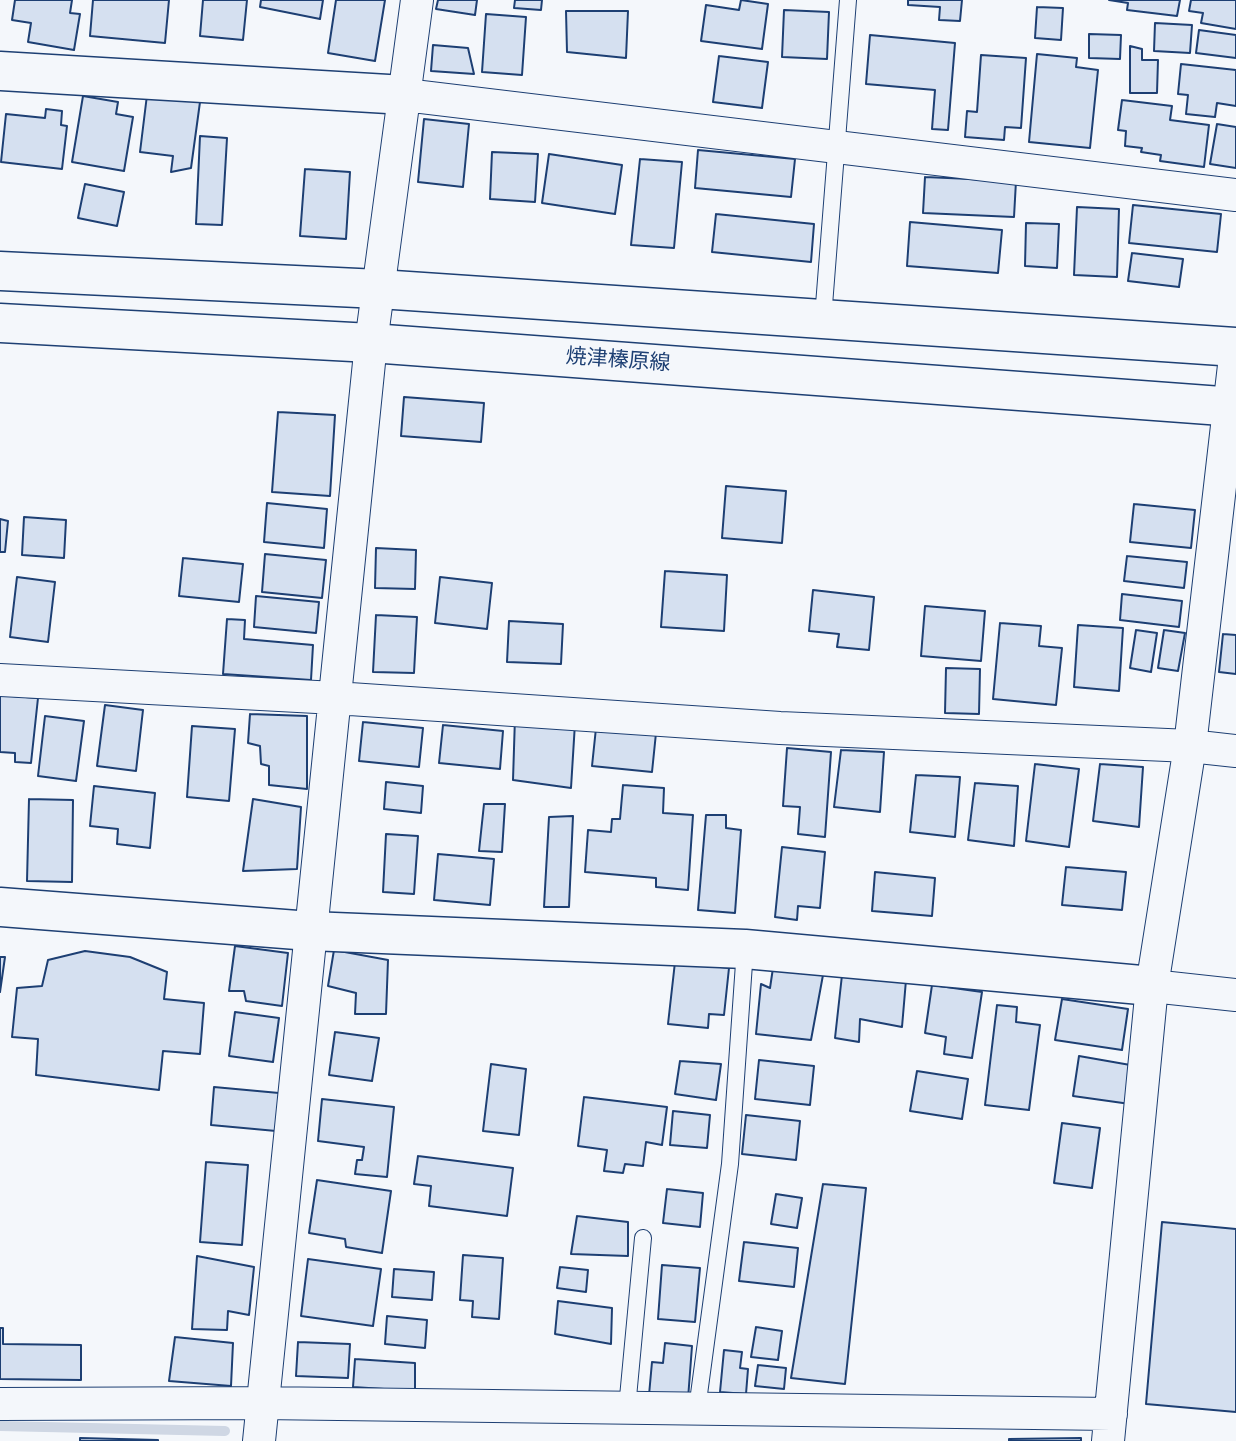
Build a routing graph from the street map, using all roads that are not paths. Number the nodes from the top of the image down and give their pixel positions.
1 (417, 0) edge
2 (849, 0) edge
3 (0, 71) edge
4 (405, 95) junction
5 (835, 147) junction
6 (1236, 195) edge
7 (0, 271) edge
8 (379, 289) junction
9 (823, 319) junction
10 (0, 323) edge
11 (371, 343) junction
12 (1236, 348) edge
13 (1233, 407) edge
14 (0, 680) edge
15 (335, 698) junction
16 (1190, 747) junction
17 (1236, 751) edge
18 (0, 907) edge
19 (310, 931) junction
20 (746, 949) junction
21 (1152, 986) junction
22 (1236, 995) edge
23 (643, 1238) dead end
24 (0, 1404) edge
25 (261, 1404) junction
26 (627, 1408) junction
27 (697, 1409) junction
28 (1110, 1428) edge
29 (258, 1441) edge

1 - 4 street
2 - 5 lane
3 - 4 main road
4 - 5 street
4 - 8 street
5 - 6 street
5 - 9 lane
7 - 8 main road
8 - 9 main road
8 - 11 street
9 - 12 main road
10 - 11 main road, 焼津榛原線
11 - 13 main road, 焼津榛原線
11 - 15 street
12 - 13 street
13 - 16 street
14 - 15 street
15 - 16 street
15 - 19 street
16 - 17 street
16 - 21 street
18 - 19 main road
19 - 20 main road
19 - 25 street
20 - 21 main road
20 - 27 lane
21 - 22 street
21 - 28 street
23 - 26 lane
24 - 25 street
25 - 26 street
25 - 29 street
26 - 27 street
27 - 28 street

